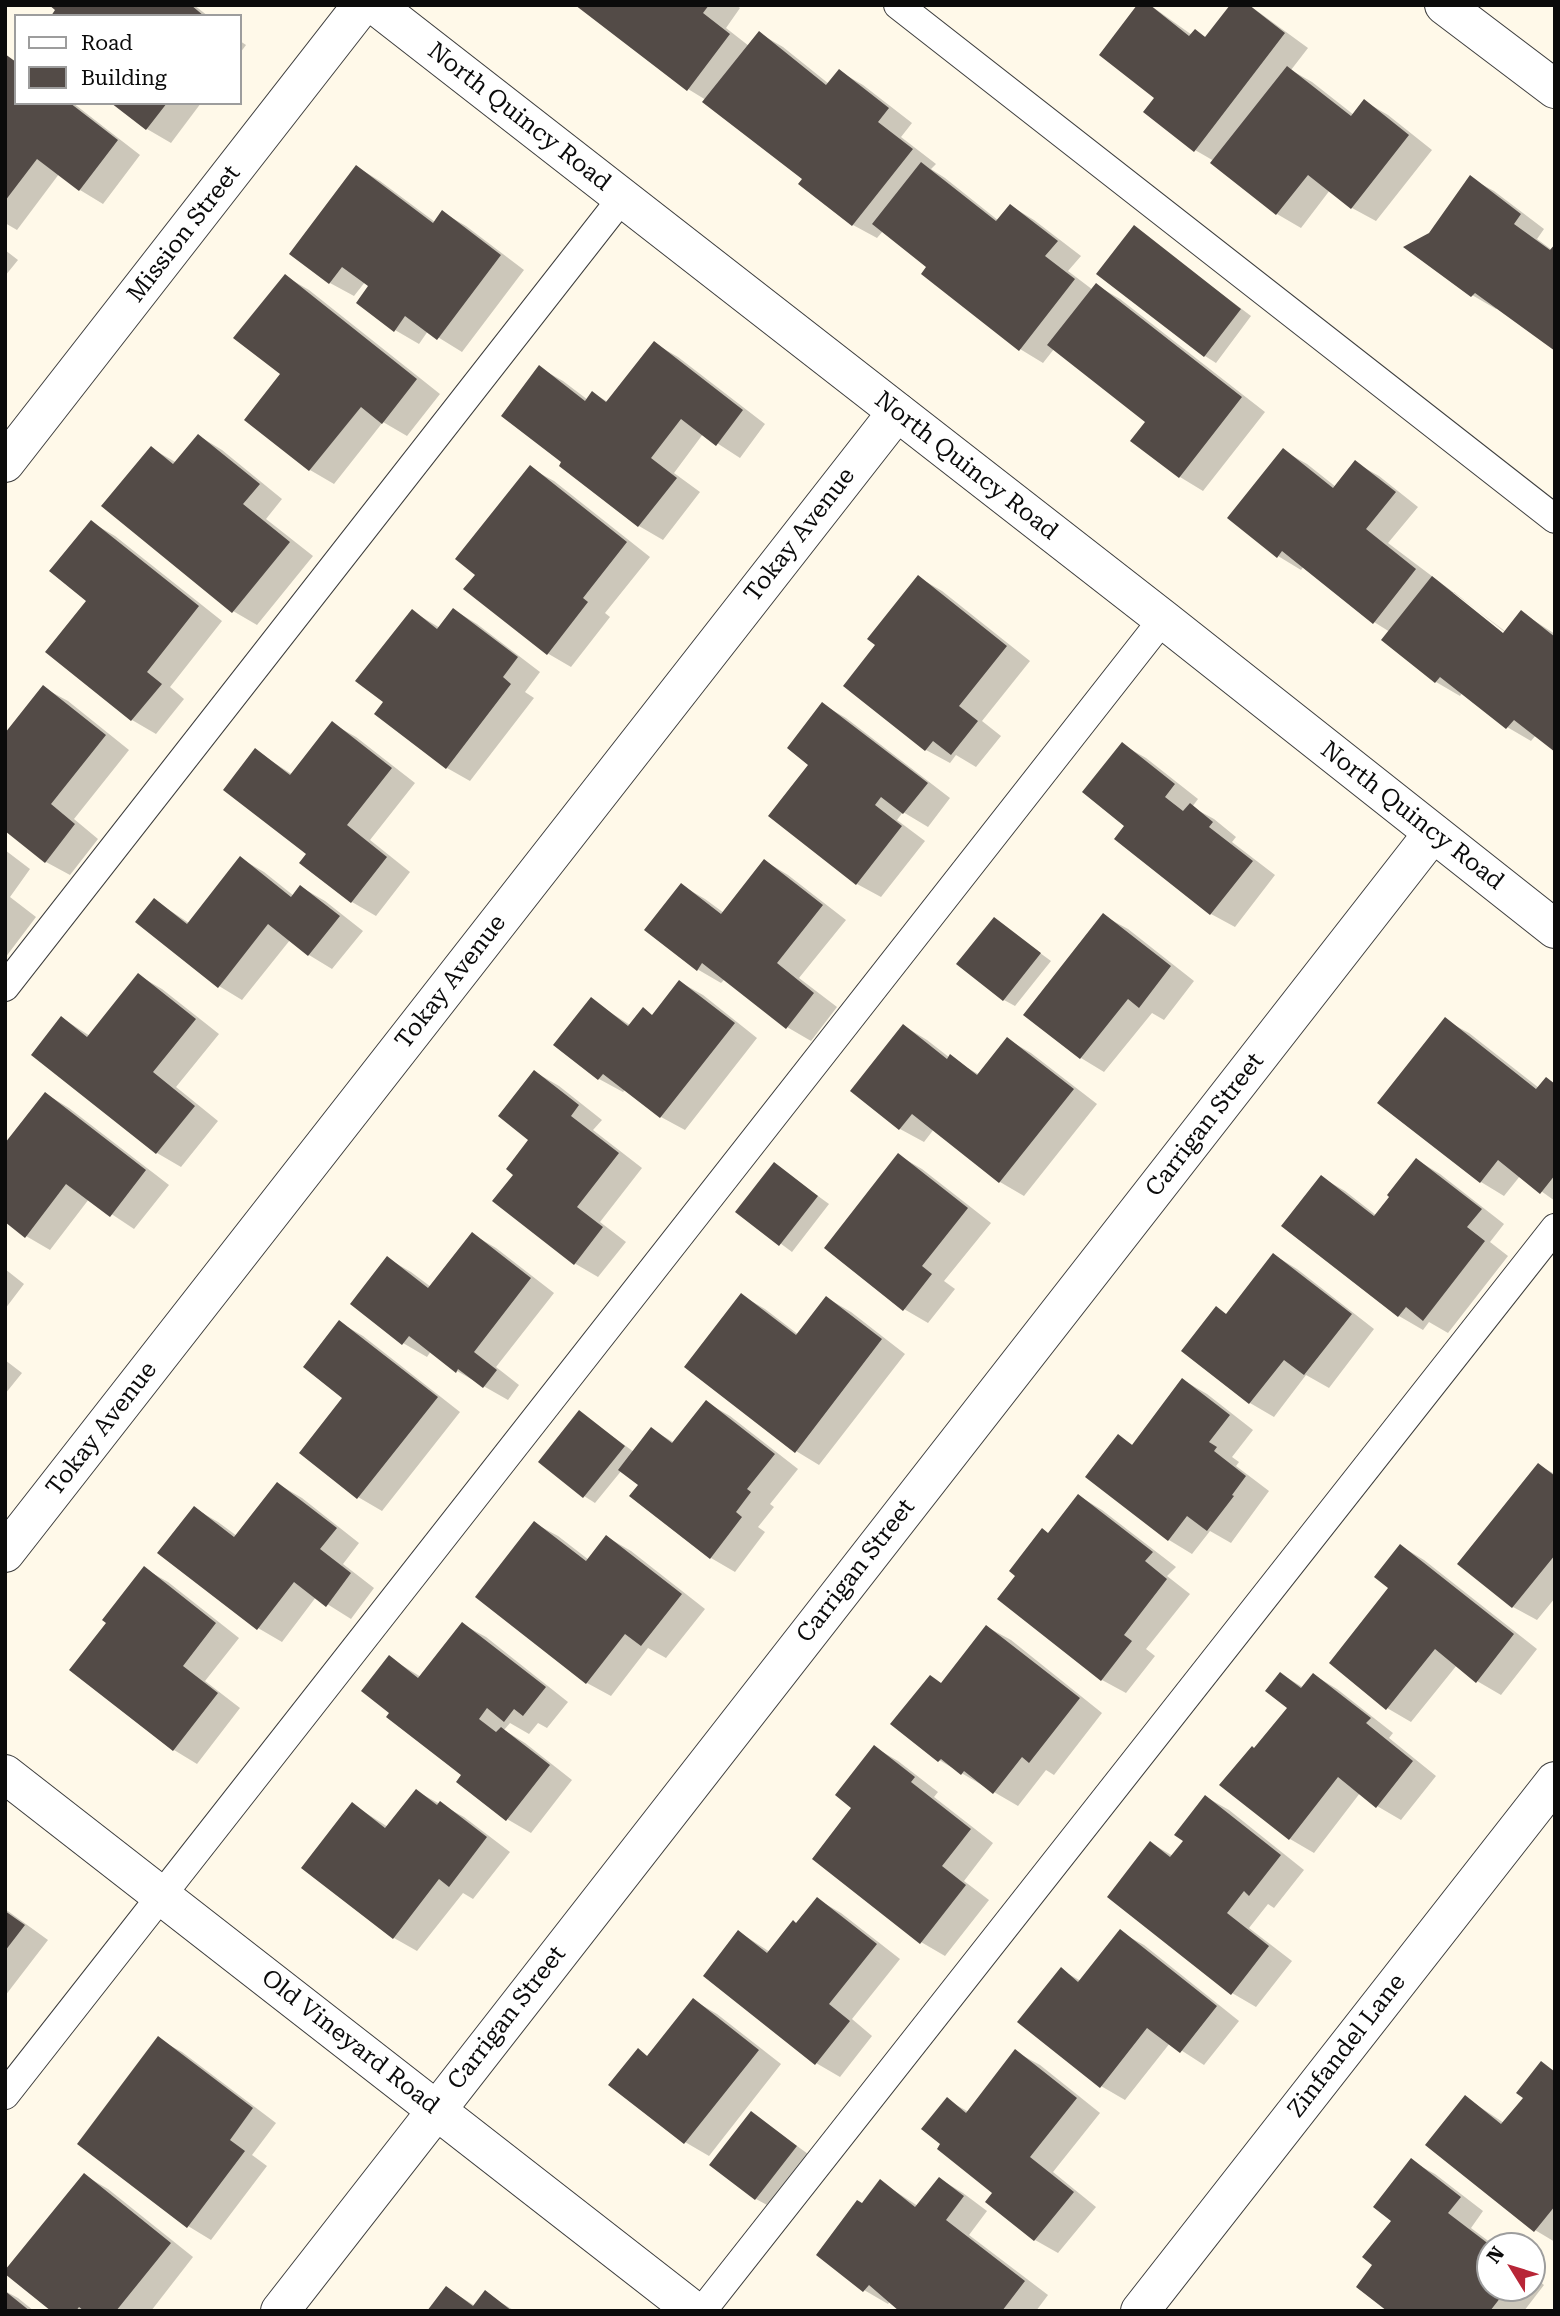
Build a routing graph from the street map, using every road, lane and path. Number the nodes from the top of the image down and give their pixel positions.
1 (362, 5) edge
2 (375, 5) edge
3 (898, 5) edge
4 (1444, 5) edge
5 (1555, 89) edge
6 (622, 198) junction
7 (897, 412) junction
8 (5, 463) edge
9 (1555, 519) edge
10 (1163, 619) junction
11 (1433, 833) junction
12 (1555, 929) edge
13 (5, 987) edge
14 (1555, 1228) edge
15 (5, 1553) edge
16 (5, 1774) edge
17 (1555, 1781) edge
18 (161, 1895) junction
19 (5, 2095) edge
20 (436, 2110) junction
21 (280, 2311) edge
22 (694, 2311) edge
23 (702, 2311) edge
24 (1140, 2311) edge

1 - 8 street, Mission Street
2 - 6 street, North Quincy Road
3 - 9 lane
4 - 5 street
6 - 7 street, North Quincy Road
6 - 13 lane
7 - 10 street, North Quincy Road
7 - 15 street, Tokay Avenue
10 - 11 street, North Quincy Road
10 - 18 lane
11 - 12 street, North Quincy Road
11 - 20 street, Carrigan Street
14 - 23 lane
16 - 18 street, Old Vineyard Road
17 - 24 street, Zinfandel Lane
18 - 19 lane
18 - 20 street, Old Vineyard Road
20 - 21 street, Carrigan Street
20 - 22 street, Old Vineyard Road

